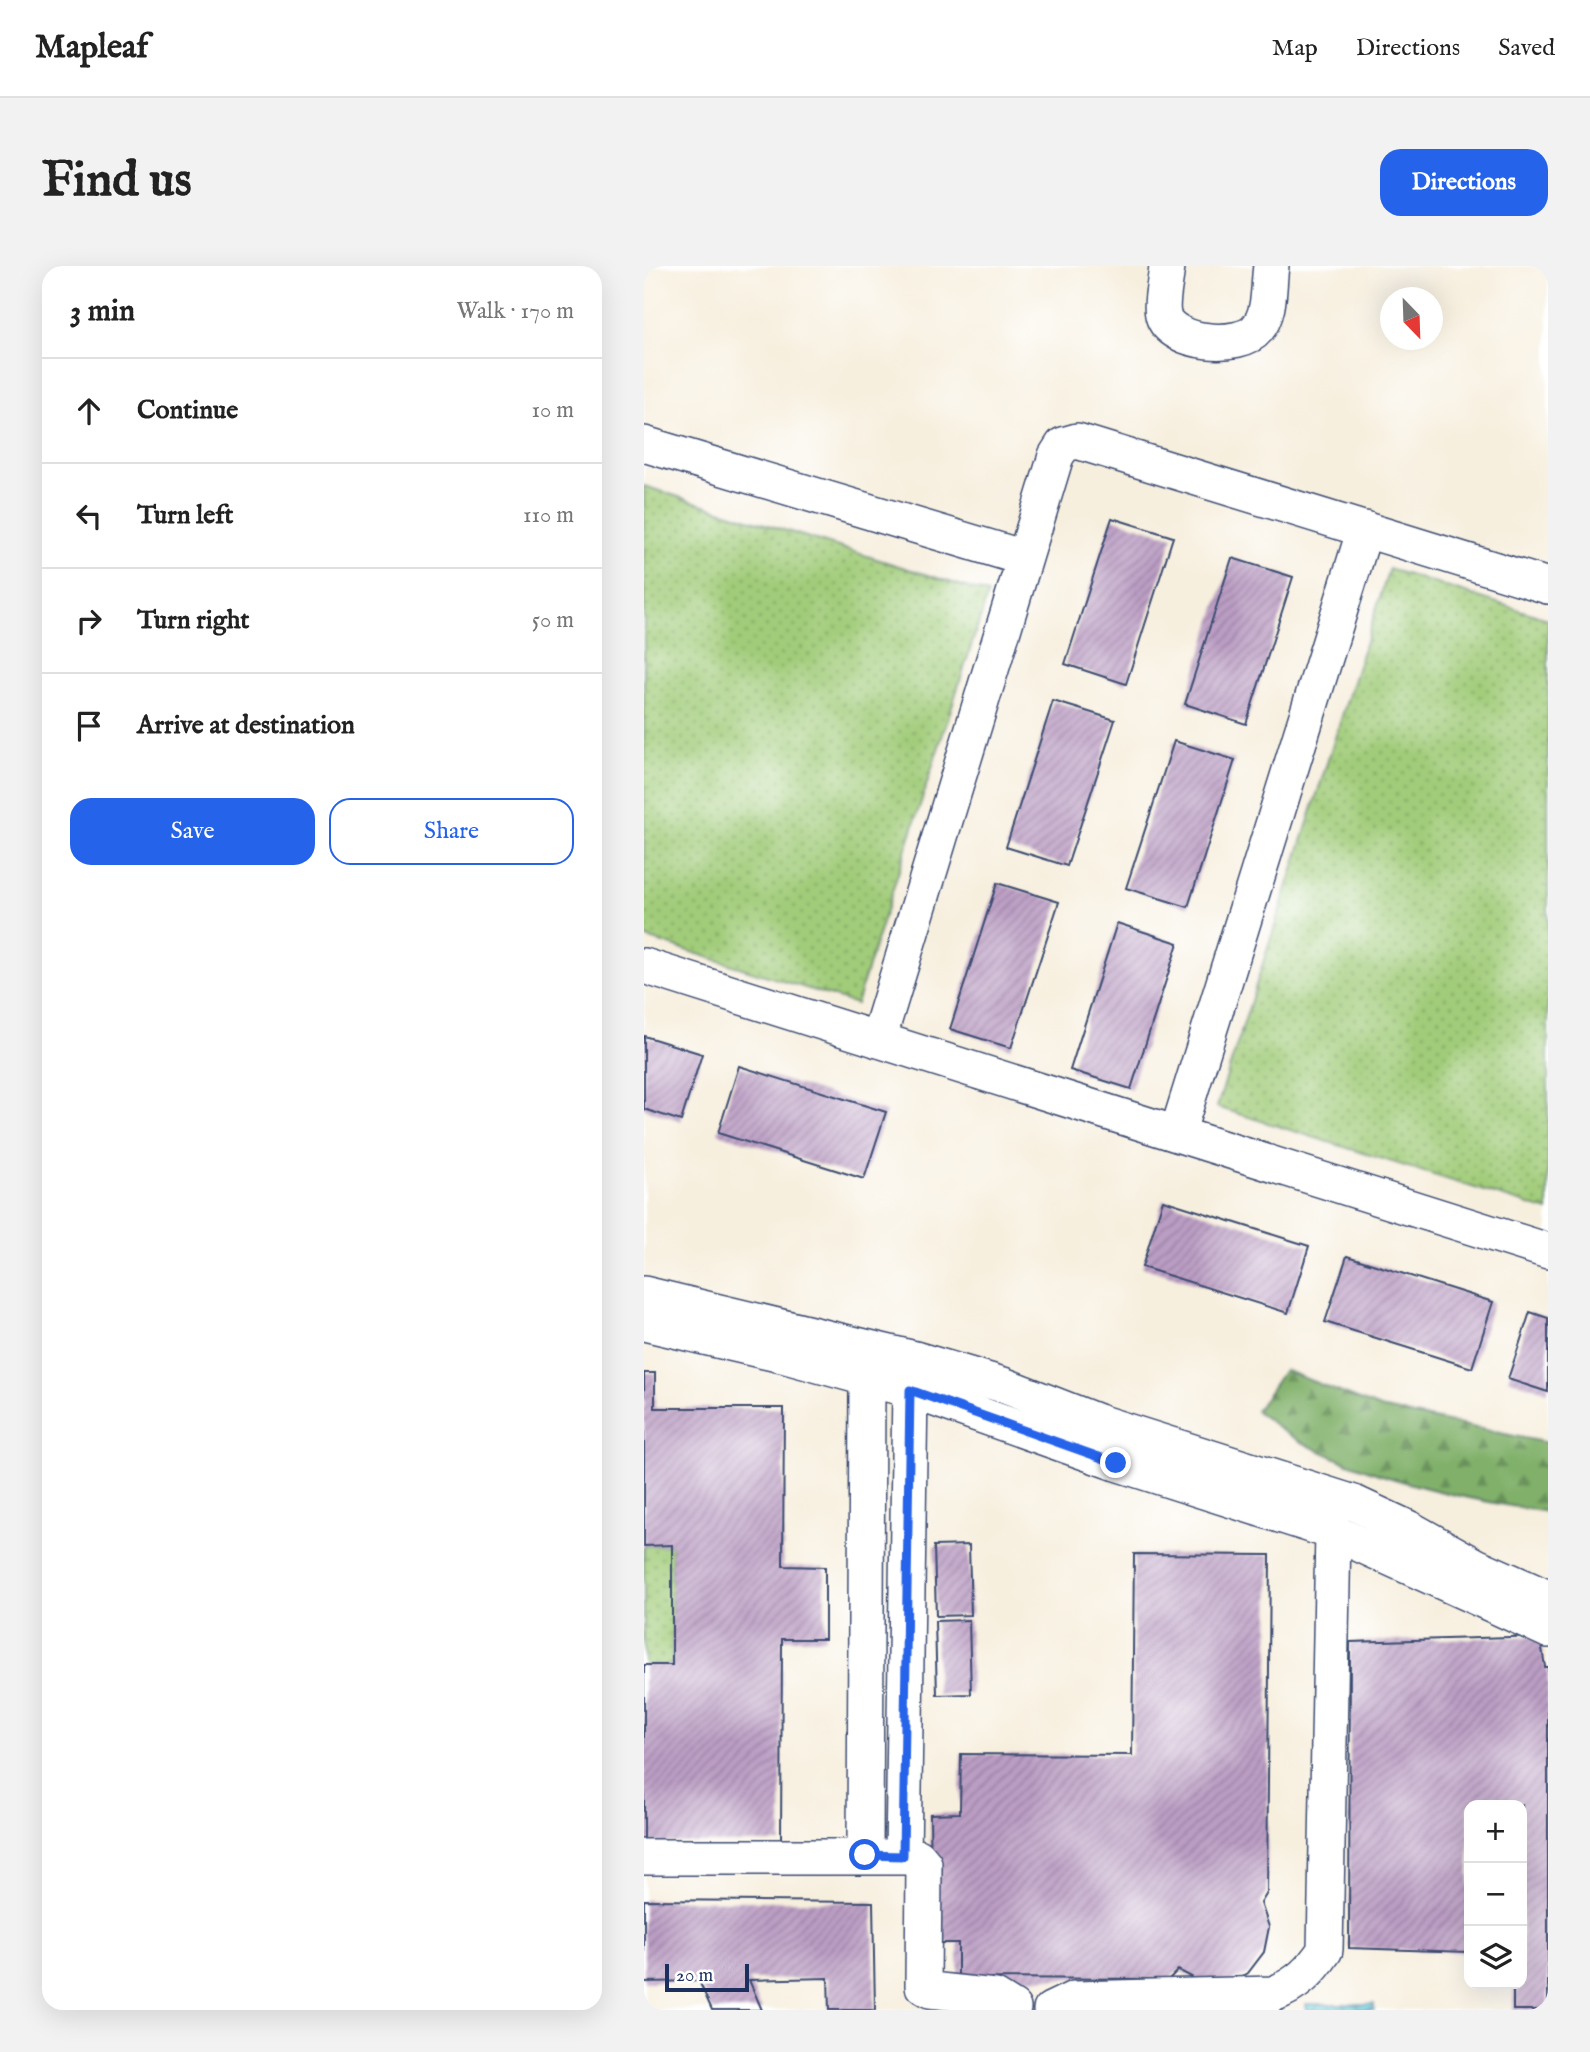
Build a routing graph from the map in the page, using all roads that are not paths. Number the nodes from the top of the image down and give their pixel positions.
1 (1167, 266) edge
2 (1270, 266) edge
3 (644, 444) edge
4 (1365, 529) junction
5 (1024, 558) junction
6 (1548, 586) edge
7 (644, 966) edge
8 (878, 1040) junction
9 (1177, 1134) junction
10 (1548, 1251) edge
11 (644, 1294) edge
12 (644, 1323) edge
13 (869, 1364) junction
14 (913, 1374) junction
15 (1333, 1532) junction
16 (1548, 1598) edge
17 (1548, 1630) edge
18 (865, 1855) junction
19 (903, 1856) junction
20 (644, 1857) edge
21 (1011, 2009) edge
22 (1049, 2010) edge

1 - 2 street
3 - 5 street
4 - 5 street
4 - 6 street
4 - 9 street
5 - 8 street
7 - 8 street
8 - 9 street
9 - 10 street
11 - 13 street
12 - 13 street
13 - 14 street
13 - 18 street
14 - 15 street
14 - 16 street
14 - 19 street
15 - 17 street
15 - 22 street
18 - 19 street
18 - 20 street
19 - 21 street
21 - 22 street

